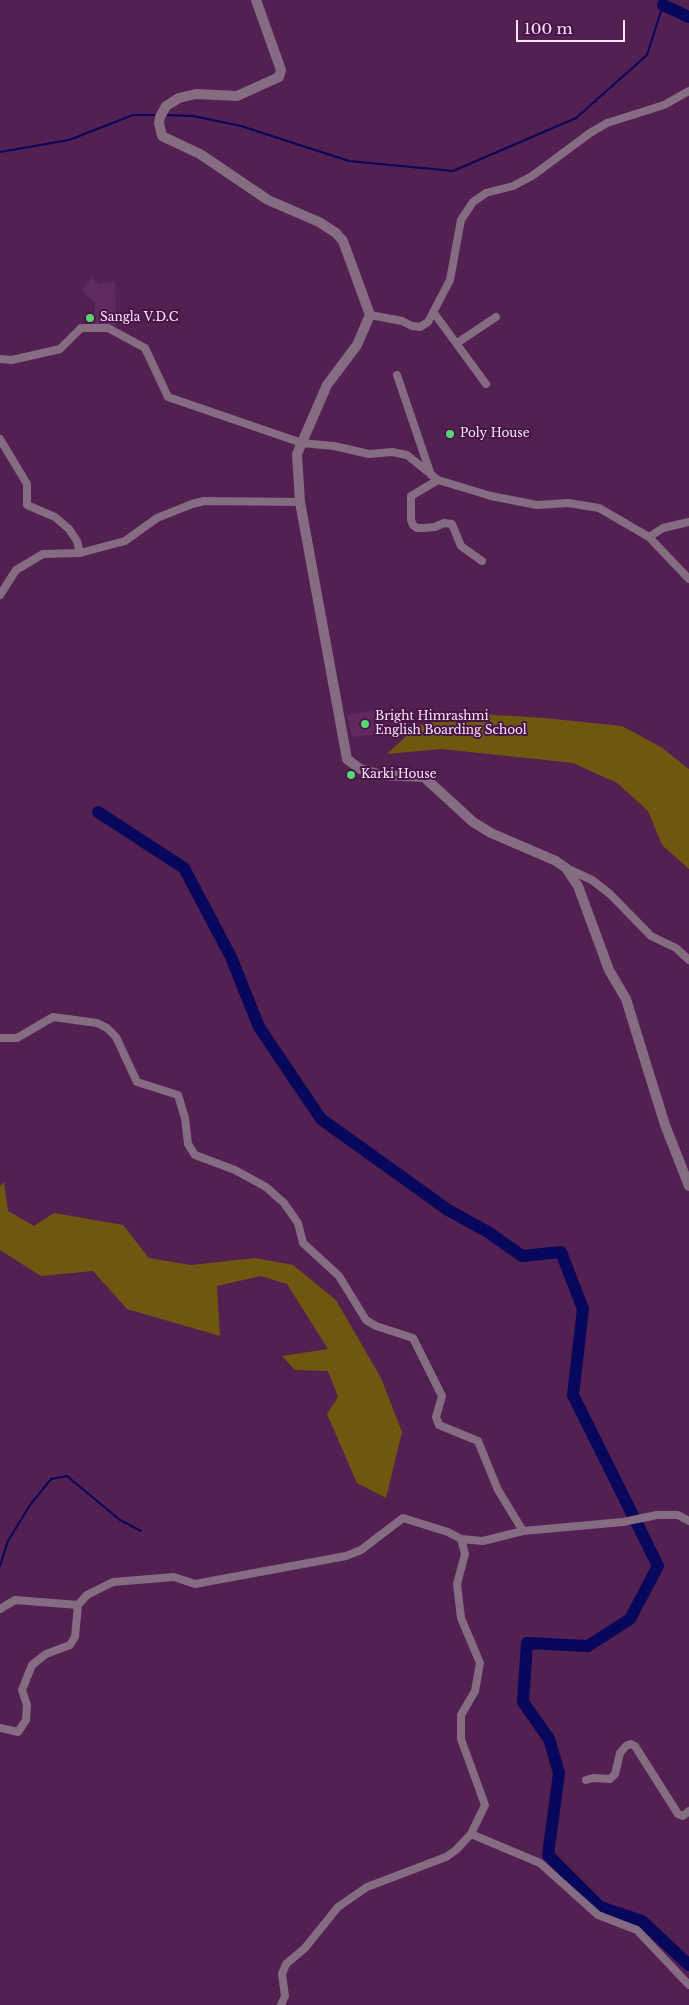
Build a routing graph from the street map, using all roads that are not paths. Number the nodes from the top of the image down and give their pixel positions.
1 (256, 0) edge
2 (689, 91) edge
3 (434, 313) junction
4 (370, 314) junction
5 (496, 317) dead end
6 (457, 343) junction
7 (0, 359) edge
8 (397, 375) dead end
9 (486, 384) dead end
10 (0, 438) edge
11 (302, 443) junction
12 (435, 479) junction
13 (300, 502) junction
14 (689, 522) edge
15 (649, 537) junction
16 (80, 553) junction
17 (482, 561) dead end
18 (689, 579) edge
19 (0, 595) edge
20 (566, 868) junction
21 (689, 960) edge
22 (0, 1038) edge
23 (689, 1186) edge
24 (689, 1521) edge
25 (523, 1531) junction
26 (461, 1539) junction
27 (78, 1605) junction
28 (0, 1609) edge
29 (0, 1728) edge
30 (586, 1780) dead end
31 (689, 1811) edge
32 (471, 1834) junction
33 (689, 1984) edge
34 (281, 2005) edge

1 - 4 street
2 - 3 street
3 - 4 street
3 - 6 street
4 - 11 street
5 - 6 street
6 - 9 street
7 - 11 street
8 - 12 street
10 - 16 street
11 - 12 street
11 - 13 street
12 - 15 street
12 - 17 street
13 - 16 street
13 - 20 street
14 - 15 street
15 - 18 street
16 - 19 street
20 - 21 street
20 - 23 street
22 - 25 street
24 - 25 street
25 - 26 street
26 - 27 street
26 - 32 street
27 - 28 street
27 - 29 street
30 - 31 street
32 - 33 street
32 - 34 street

